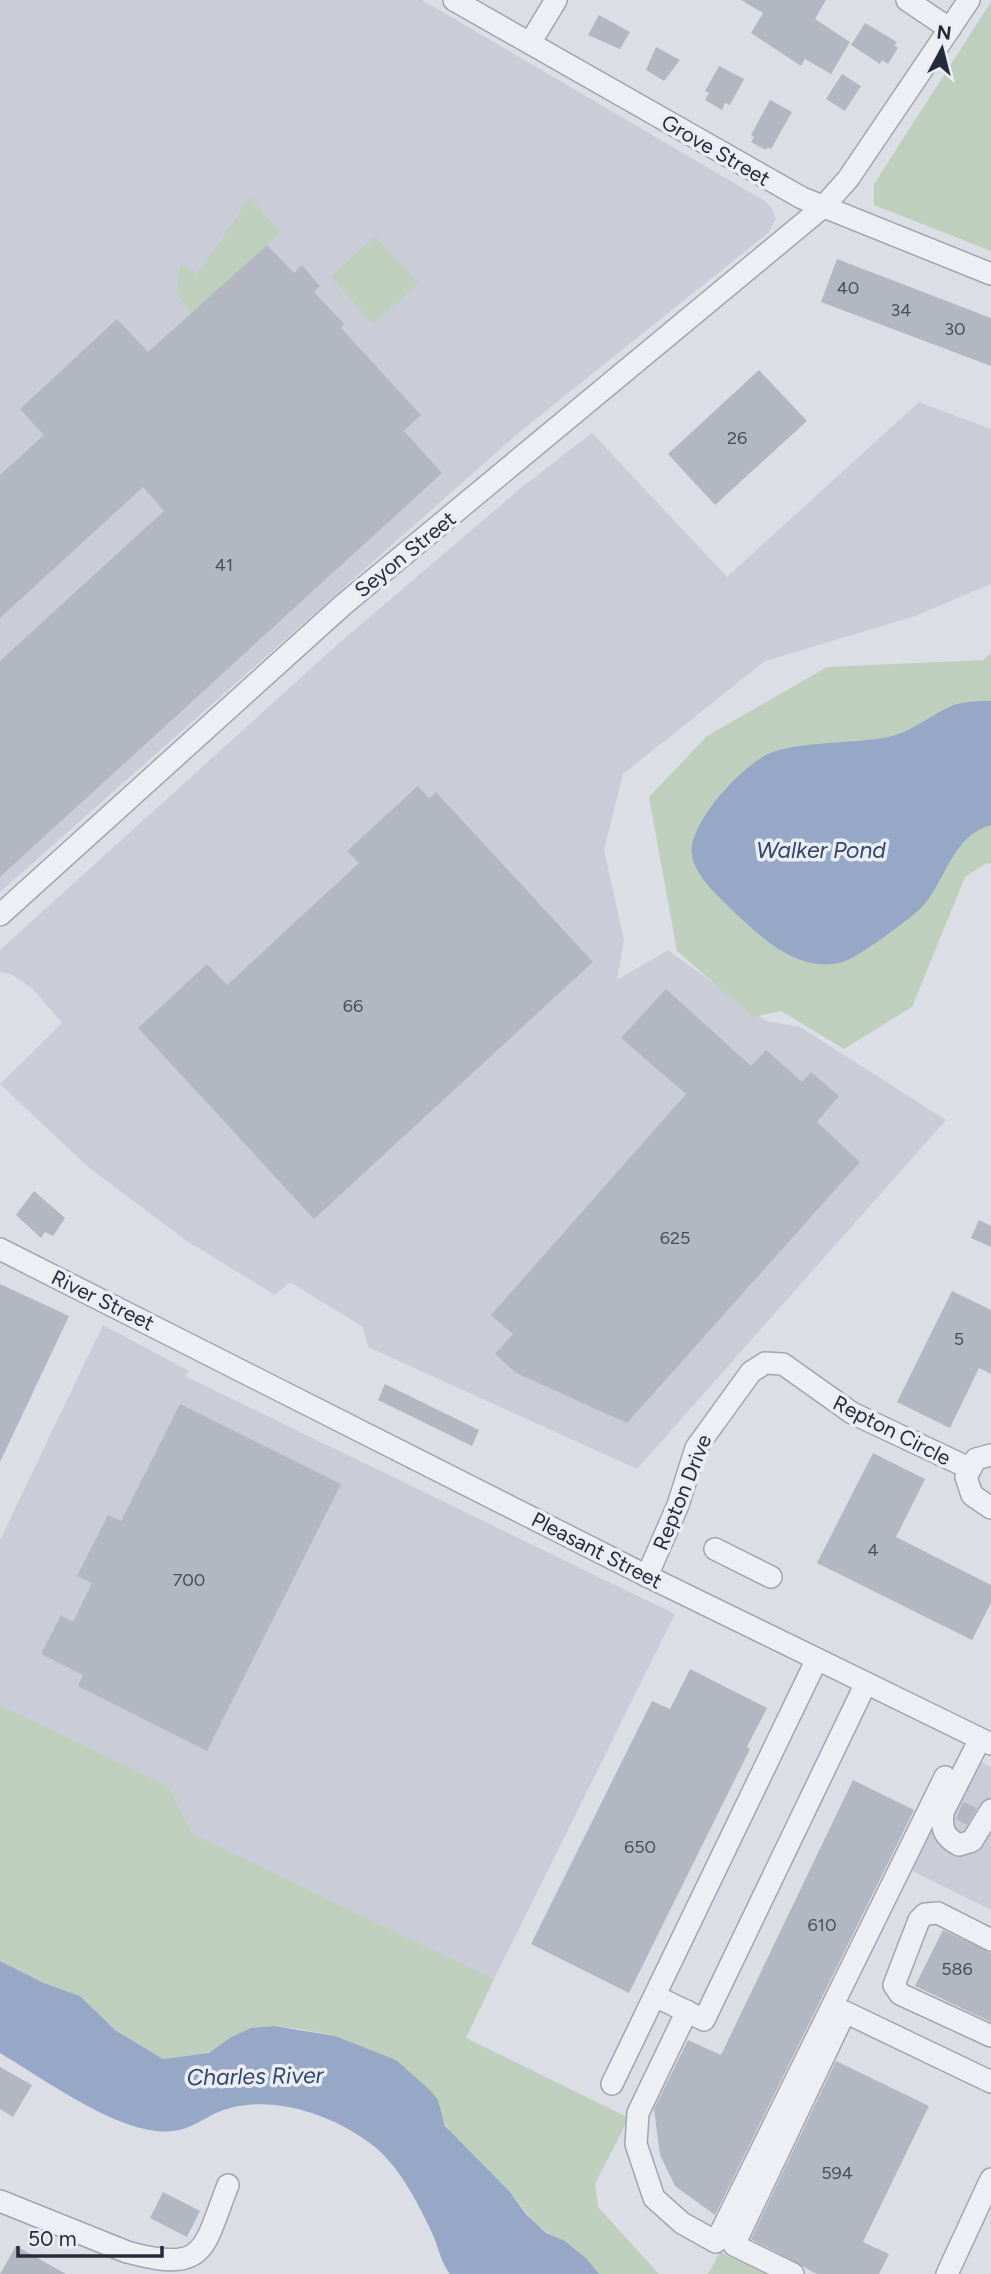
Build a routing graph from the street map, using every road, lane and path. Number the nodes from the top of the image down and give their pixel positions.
1 (454, 0) edge
2 (556, 0) edge
3 (907, 0) edge
4 (969, 0) edge
5 (950, 29) junction
6 (530, 43) junction
7 (823, 207) junction
8 (991, 274) edge
9 (0, 915) edge
10 (0, 1249) edge
11 (206, 1352) joint
12 (783, 1364) joint
13 (991, 1455) edge
14 (969, 1468) junction
15 (991, 1508) edge
16 (715, 1549) dead end
17 (647, 1576) junction
18 (771, 1577) dead end
19 (817, 1659) junction
20 (866, 1683) junction
21 (986, 1742) edge
22 (945, 1777) dead end
23 (991, 1810) edge
24 (991, 1940) edge
25 (654, 1996) junction
26 (687, 2011) junction
27 (991, 2036) edge
28 (991, 2082) edge
29 (612, 2084) dead end
30 (991, 2179) edge
31 (228, 2185) dead end
32 (0, 2201) edge
33 (793, 2274) edge
34 (947, 2274) edge

1 - 6 street, Grove Street
2 - 6 street
3 - 5 street
4 - 5 street, Seyon Street
5 - 7 street, Seyon Street
6 - 7 street, Grove Street
7 - 8 street, Grove Street
7 - 9 street, Seyon Street
10 - 11 street, River Street
11 - 17 street, Pleasant Street
12 - 14 street, Repton Circle
12 - 17 street, Repton Drive
13 - 14 street, Repton Circle
14 - 15 street, Repton Circle
16 - 18 street
17 - 19 street, Pleasant Street
19 - 20 street, Pleasant Street
19 - 25 street
20 - 21 street, Pleasant Street
20 - 26 street
21 - 23 street
22 - 26 street
24 - 27 street
25 - 26 street
25 - 29 street
28 - 33 street
30 - 34 street
31 - 32 street

